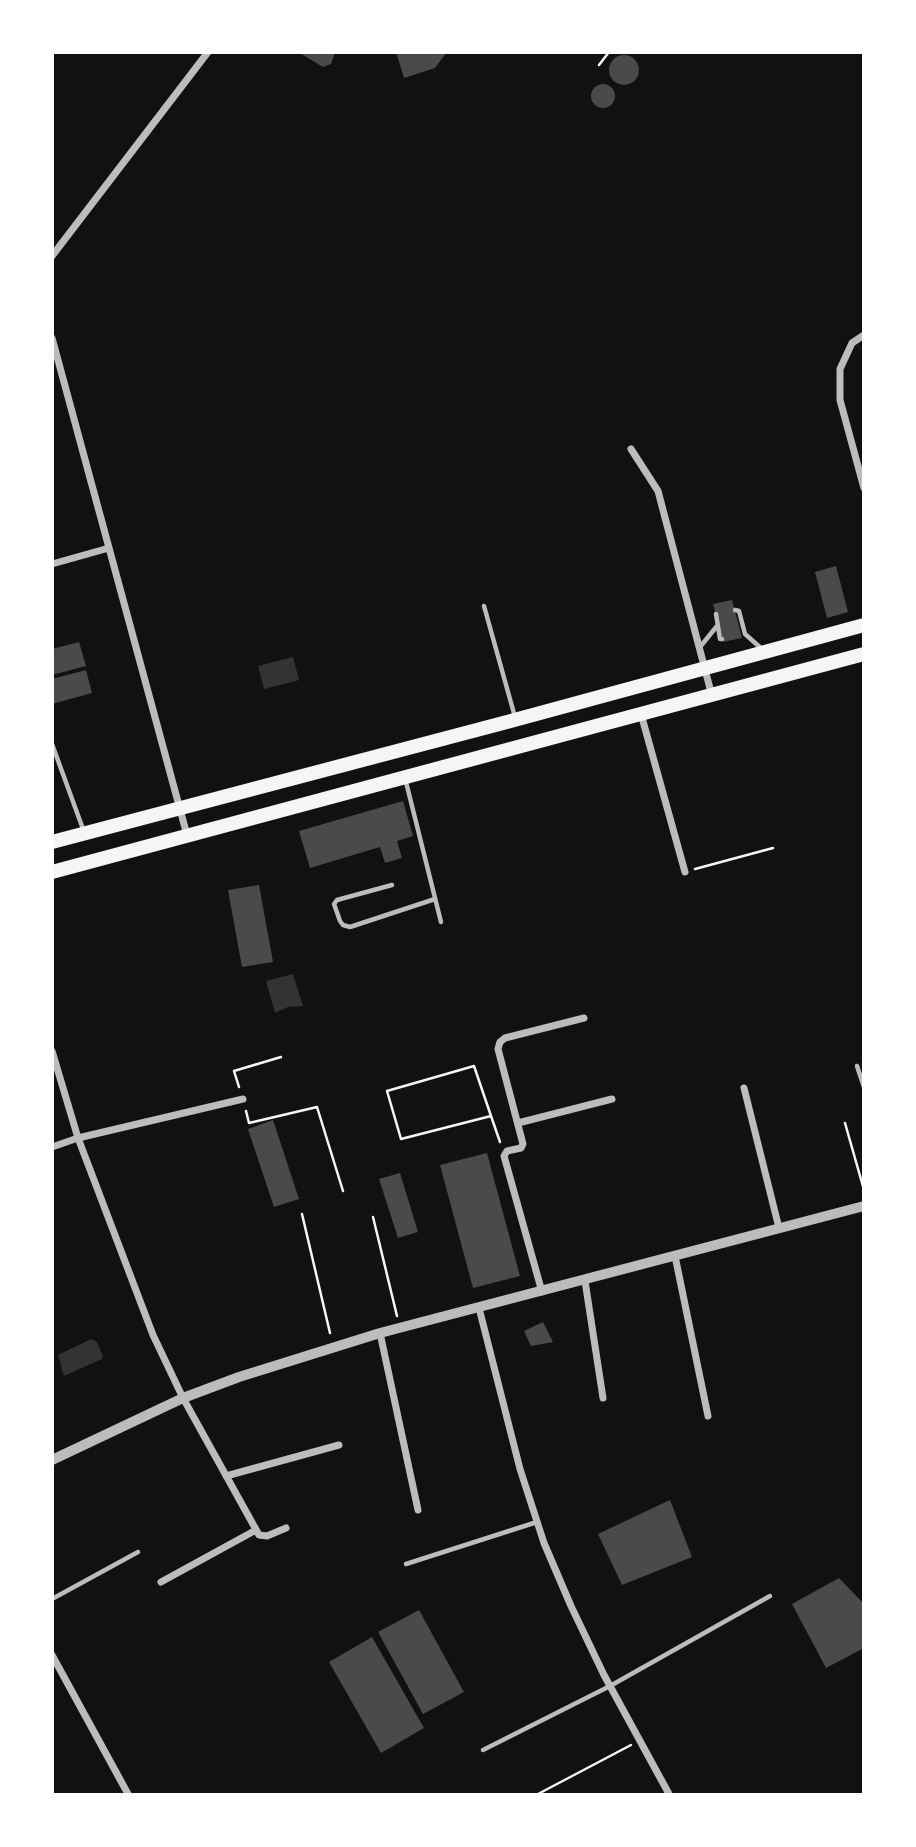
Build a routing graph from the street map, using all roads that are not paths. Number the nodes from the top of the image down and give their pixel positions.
1 (208, 52) edge
2 (52, 257) edge
3 (863, 335) edge
4 (52, 338) edge
5 (631, 449) dead end
6 (863, 488) edge
7 (109, 548) junction
8 (52, 564) edge
9 (484, 606) dead end
10 (735, 610) dead end
11 (716, 614) dead end
12 (717, 625) junction
13 (863, 625) edge
14 (722, 639) dead end
15 (700, 648) junction
16 (765, 652) junction
17 (863, 654) edge
18 (706, 668) junction
19 (712, 695) junction
20 (641, 715) junction
21 (515, 719) junction
22 (52, 744) edge
23 (405, 777) junction
24 (178, 807) junction
25 (84, 833) junction
26 (187, 835) junction
27 (52, 842) edge
28 (52, 872) edge
29 (684, 872) road end
30 (392, 885) dead end
31 (435, 899) junction
32 (441, 922) dead end
33 (584, 1018) dead end
34 (52, 1052) edge
35 (857, 1066) dead end
36 (863, 1087) edge
37 (744, 1088) dead end
38 (243, 1099) road end
39 (612, 1099) dead end
40 (518, 1123) junction
41 (78, 1138) junction
42 (52, 1147) edge
43 (863, 1206) edge
44 (779, 1228) junction
45 (675, 1256) junction
46 (585, 1281) junction
47 (542, 1292) junction
48 (479, 1308) junction
49 (380, 1334) junction
50 (183, 1398) junction
51 (603, 1398) dead end
52 (708, 1416) dead end
53 (339, 1445) dead end
54 (52, 1460) edge
55 (226, 1476) junction
56 (418, 1510) dead end
57 (537, 1522) junction
58 (286, 1528) dead end
59 (256, 1530) junction
60 (138, 1552) dead end
61 (407, 1564) dead end
62 (161, 1582) dead end
63 (770, 1596) dead end
64 (52, 1599) edge
65 (52, 1656) edge
66 (610, 1686) junction
67 (483, 1750) dead end
68 (128, 1794) edge
69 (669, 1794) edge

1 - 2 street
3 - 6 street
4 - 7 street
5 - 15 street
7 - 8 street
7 - 24 street
9 - 21 lane
10 - 16 lane
11 - 12 lane
12 - 14 lane
12 - 15 lane
13 - 16 main road
15 - 18 street
16 - 18 main road
17 - 19 main road
18 - 19 street
18 - 21 main road
19 - 20 main road
20 - 23 main road
20 - 29 street
21 - 24 main road
22 - 25 lane
23 - 26 main road
23 - 31 lane
24 - 25 main road
24 - 26 street
25 - 27 main road
26 - 28 main road
30 - 31 lane
31 - 32 lane
33 - 40 street
34 - 41 street
35 - 36 lane
37 - 44 street
38 - 41 street
39 - 40 street
40 - 47 street
41 - 42 street
41 - 50 street
43 - 44 street
44 - 45 street
45 - 46 street
45 - 52 street
46 - 47 street
46 - 51 street
47 - 48 street
48 - 49 street
48 - 57 street
49 - 50 street
49 - 56 street
50 - 54 street
50 - 55 street
53 - 55 street
55 - 59 street
57 - 61 lane
57 - 66 street
58 - 59 street
59 - 62 street
60 - 64 lane
63 - 66 lane
65 - 68 street
66 - 67 lane
66 - 69 street

